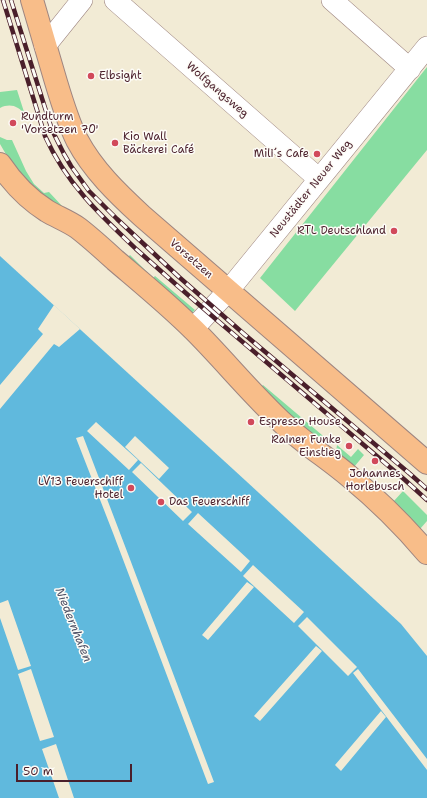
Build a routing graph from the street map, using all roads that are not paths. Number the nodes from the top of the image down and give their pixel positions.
1 (32, 0) edge
2 (82, 0) edge
3 (115, 0) edge
4 (332, 0) edge
5 (45, 46) junction
6 (427, 47) edge
7 (410, 69) junction
8 (0, 164) edge
9 (319, 179) junction
10 (228, 291) junction
11 (193, 329) junction
12 (427, 463) edge
13 (427, 553) edge

1 - 5 main road, Vorsetzen
2 - 5 street
3 - 9 street, Wolfgangsweg
4 - 7 street
5 - 10 main road, Vorsetzen
6 - 7 street, Neustädter Neuer Weg
7 - 9 street, Neustädter Neuer Weg
8 - 11 main road
9 - 10 street, Neustädter Neuer Weg
10 - 11 street, Neustädter Neuer Weg
10 - 12 main road, Vorsetzen
11 - 13 main road

